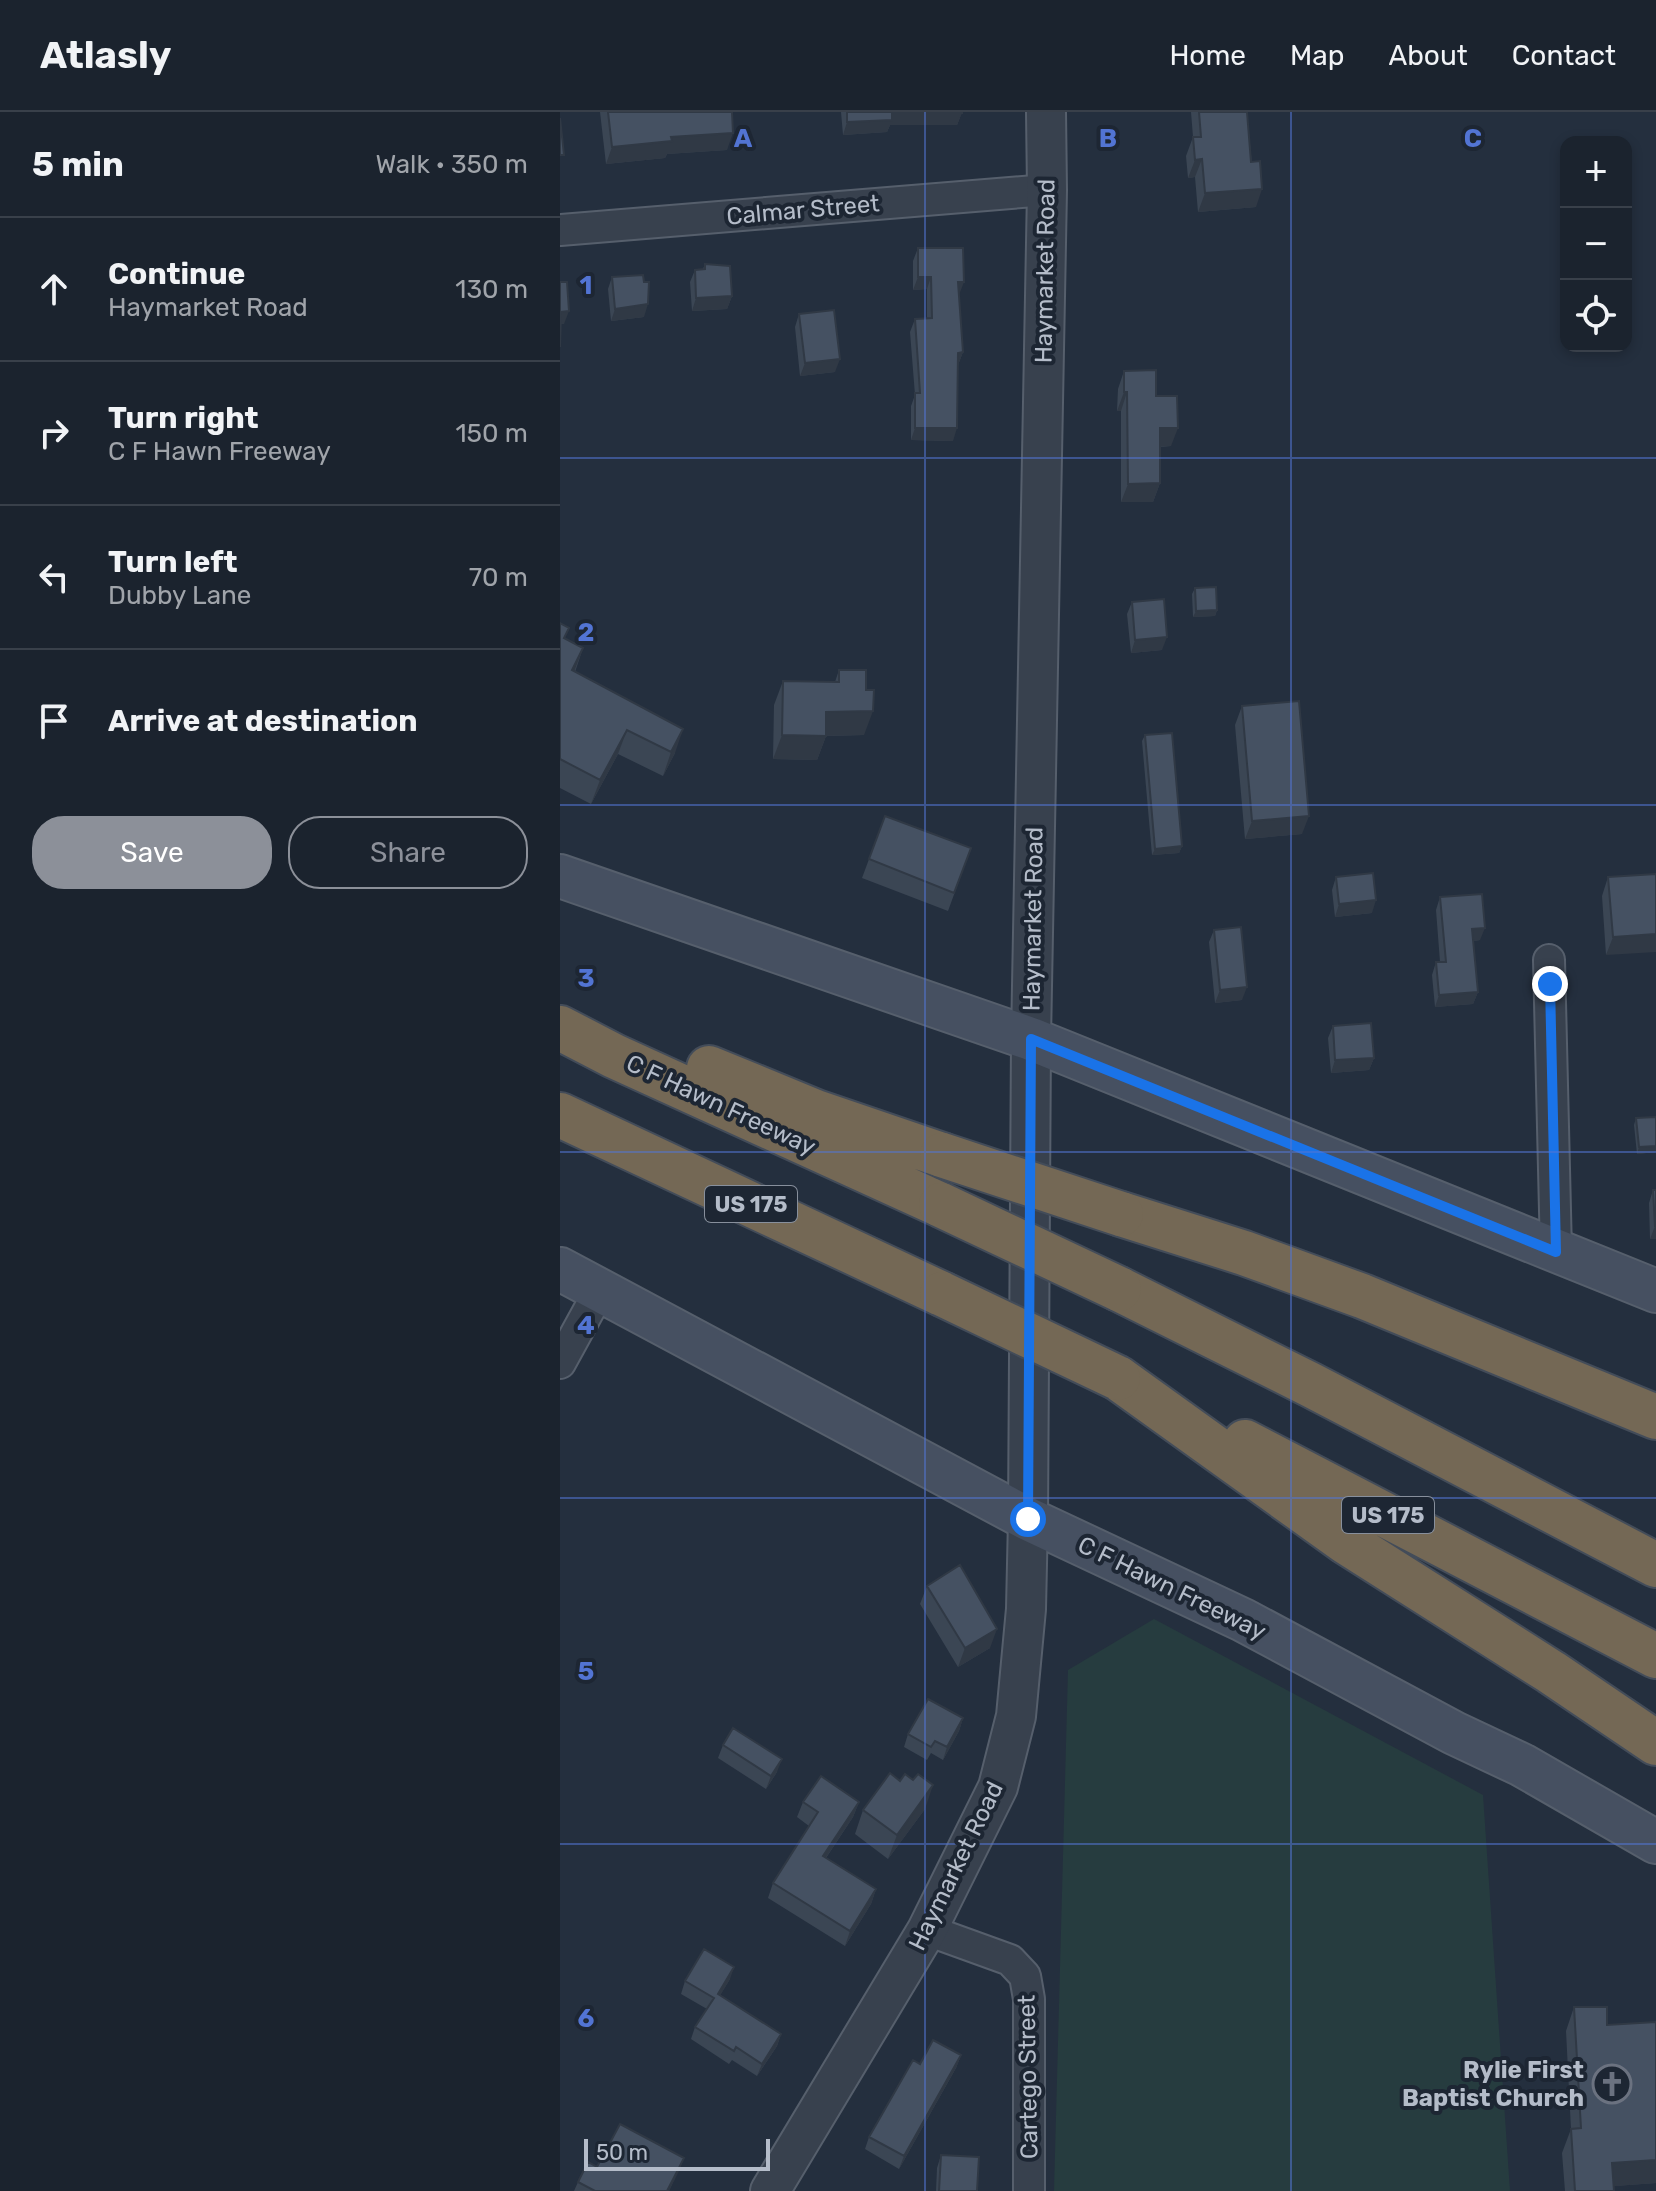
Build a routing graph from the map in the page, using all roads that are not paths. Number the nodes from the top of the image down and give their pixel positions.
1 (1046, 112) edge
2 (1047, 190) junction
3 (560, 230) edge
4 (560, 876) edge
5 (1549, 960) dead end
6 (560, 1012) edge
7 (560, 1028) edge
8 (1031, 1039) junction
9 (560, 1115) edge
10 (1556, 1252) junction
11 (560, 1269) edge
12 (1649, 1286) edge
13 (600, 1290) junction
14 (560, 1363) edge
15 (1118, 1378) junction
16 (1656, 1417) edge
17 (1028, 1519) junction
18 (1656, 1562) edge
19 (1656, 1656) edge
20 (1656, 1743) edge
21 (1656, 1842) edge
22 (927, 1930) junction
23 (770, 2191) edge
24 (1029, 2191) edge

1 - 2 street, Haymarket Road
2 - 3 street, Calmar Street
2 - 8 street, Haymarket Road
4 - 8 main road
5 - 10 street
6 - 16 highway, bridge
7 - 18 highway, C F Hawn Freeway, bridge
8 - 10 main road
8 - 17 street, Haymarket Road
9 - 15 highway, US 175, bridge
10 - 12 main road
11 - 13 main road, C F Hawn Freeway
13 - 14 street
13 - 17 main road, C F Hawn Freeway
15 - 19 highway, US 175
15 - 20 highway
17 - 21 main road, C F Hawn Freeway
17 - 22 street, Haymarket Road
22 - 23 street, Haymarket Road
22 - 24 street, Cartego Street

